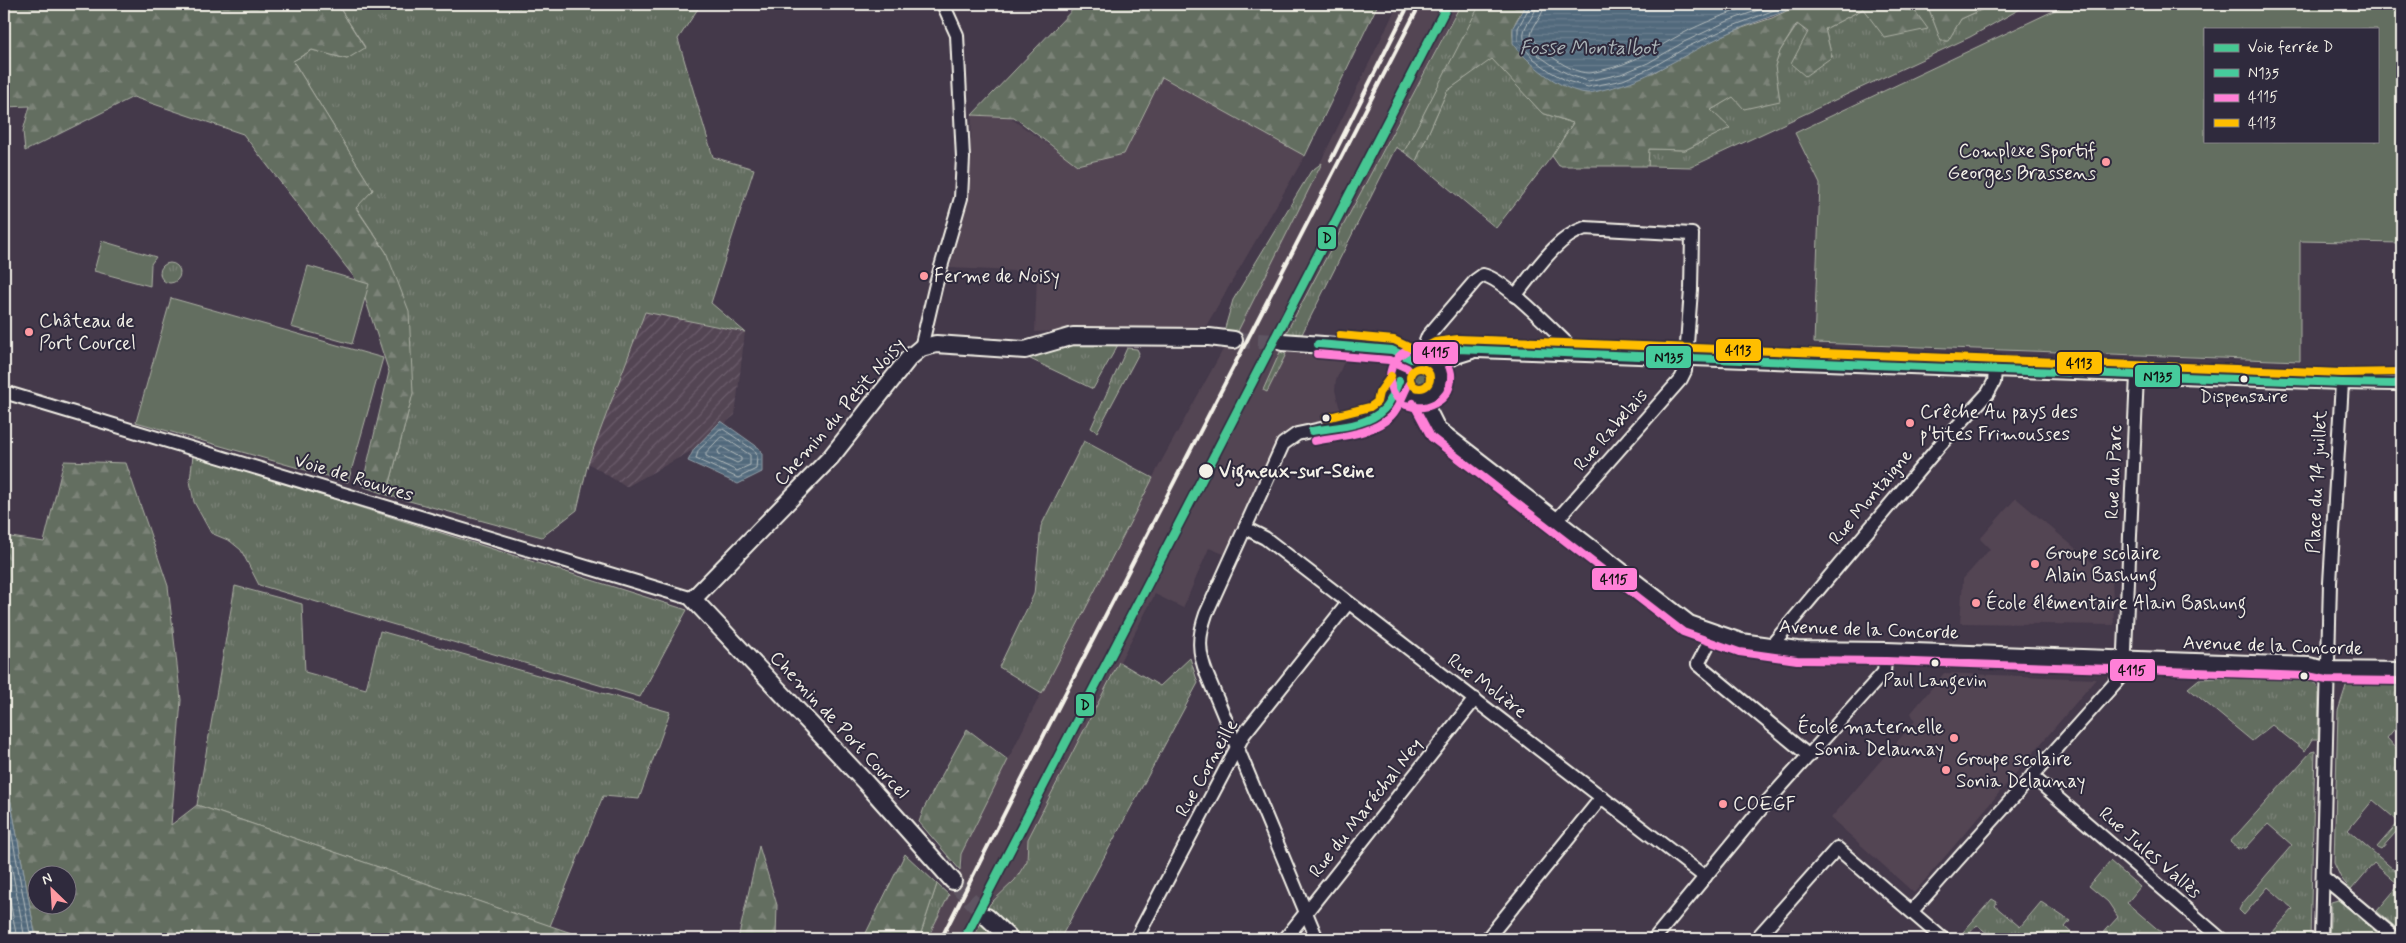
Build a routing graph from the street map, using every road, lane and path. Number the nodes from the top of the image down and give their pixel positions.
1 (943, 4) edge
2 (1515, 296) junction
3 (1234, 340) tunnel mouth
4 (1282, 342) tunnel mouth
5 (921, 348) junction
6 (1577, 354) junction
7 (1687, 358) junction
8 (1424, 361) junction
9 (1995, 371) junction
10 (2137, 375) junction
11 (1400, 381) junction
12 (2402, 382) edge
13 (2342, 383) junction
14 (4, 392) edge
15 (1416, 397) junction
16 (1386, 408) junction
17 (1555, 522) junction
18 (1245, 528) junction
19 (693, 599) junction
20 (1348, 603) junction
21 (1714, 633) junction
22 (1771, 646) junction
23 (1886, 651) junction
24 (2126, 660) junction
25 (2327, 670) junction
26 (2402, 671) edge
27 (1475, 699) junction
28 (1237, 747) junction
29 (1809, 756) junction
30 (2032, 776) junction
31 (1602, 797) junction
32 (1705, 877) junction
33 (2323, 877) junction
34 (953, 881) tunnel mouth
35 (1912, 911) junction
36 (1307, 913) junction
37 (987, 917) tunnel mouth
38 (1007, 938) edge
39 (1136, 939) edge
40 (1285, 939) edge
41 (1317, 939) edge
42 (1487, 939) edge
43 (1654, 939) edge
44 (1756, 939) edge
45 (1943, 939) edge
46 (2221, 939) edge
47 (2321, 939) edge
48 (2397, 939) edge

1 - 5 street
2 - 6 street
2 - 7 street, Rue Rabelais
2 - 8 street
3 - 5 street, Chemin du Petit Noisy
4 - 8 street
5 - 19 street, Chemin du Petit Noisy
6 - 7 street
6 - 8 street
7 - 9 street
7 - 17 street, Rue Rabelais
8 - 11 street
8 - 15 street
9 - 10 street
9 - 22 street, Rue Montaigne
10 - 13 street
10 - 24 street, Rue du Parc
11 - 15 street
11 - 16 street
12 - 13 street
13 - 25 street, Place du 14 juillet
14 - 19 street, Voie de Rouvres
15 - 16 street
15 - 17 street, Avenue de la Concorde
16 - 18 street
17 - 21 street, Avenue de la Concorde
18 - 20 street, Rue Molière
18 - 28 street
19 - 34 street, Chemin de Port Courcel
20 - 27 street, Rue Molière
20 - 28 street, Rue Corneille
21 - 22 street, Avenue de la Concorde
21 - 29 street
22 - 23 street, Avenue de la Concorde
23 - 24 street, Avenue de la Concorde
23 - 29 street
24 - 25 street, Avenue de la Concorde
24 - 30 street
25 - 26 street, Avenue de la Concorde
25 - 33 street, Place du 14 juillet
27 - 31 street, Rue Molière
27 - 36 street, Rue du Maréchal Ney
28 - 36 street
28 - 39 street, Rue Corneille
29 - 32 street
30 - 35 street
30 - 46 street, Rue Jules Vallès
31 - 32 street, Rue Molière
31 - 42 street
32 - 43 street
33 - 47 street, Place du 14 juillet
33 - 48 street
35 - 44 street
35 - 45 street
36 - 40 street, Rue du Maréchal Ney
36 - 41 street
37 - 38 street

